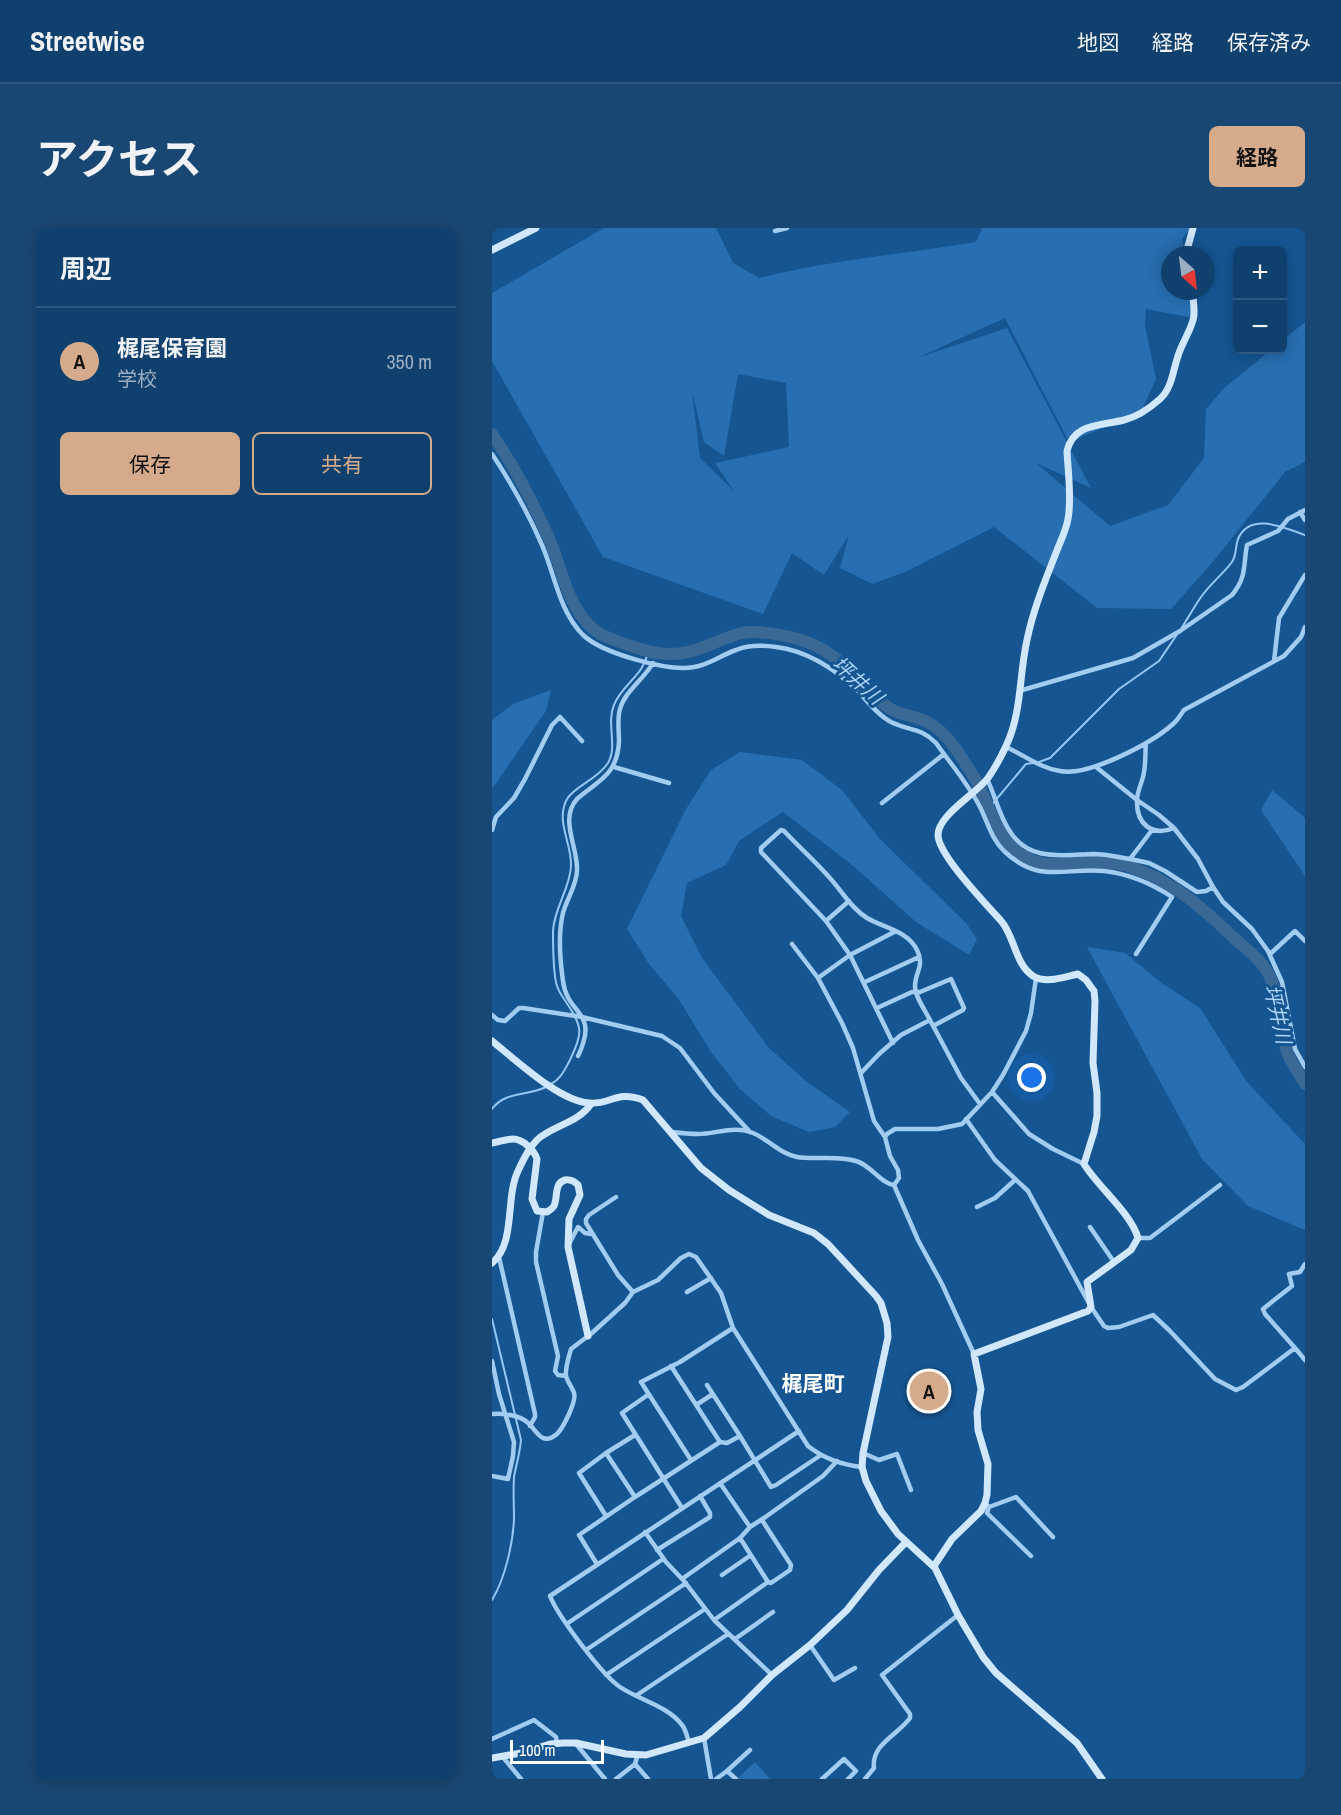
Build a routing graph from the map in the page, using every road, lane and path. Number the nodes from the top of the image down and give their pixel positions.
1 (536, 228) edge
2 (787, 228) edge
3 (1193, 228) edge
4 (775, 231) dead end
5 (1188, 246) edge
6 (492, 250) edge
7 (1193, 300) edge
8 (492, 454) edge
9 (1302, 511) edge
10 (1305, 520) edge
11 (1305, 575) edge
12 (1305, 627) edge
13 (1274, 661) junction
14 (651, 663) junction
15 (1019, 691) junction
16 (582, 741) dead end
17 (1146, 743) junction
18 (1006, 747) junction
19 (944, 754) junction
20 (1096, 766) junction
21 (614, 767) junction
22 (986, 780) junction
23 (669, 783) dead end
24 (973, 794) junction
25 (1137, 800) junction
26 (882, 803) dead end
27 (1174, 828) junction
28 (492, 830) edge
29 (1152, 831) junction
30 (1130, 859) junction
31 (1213, 887) junction
32 (849, 901) junction
33 (825, 921) junction
34 (896, 931) junction
35 (1305, 941) edge
36 (792, 944) dead end
37 (1136, 954) dead end
38 (1270, 954) junction
39 (850, 955) junction
40 (919, 957) junction
41 (818, 978) junction
42 (1036, 978) junction
43 (865, 982) junction
44 (916, 992) junction
45 (877, 1008) junction
46 (492, 1015) edge
47 (580, 1016) junction
48 (930, 1020) junction
49 (933, 1026) junction
50 (492, 1041) edge
51 (893, 1043) junction
52 (578, 1056) dead end
53 (1305, 1067) edge
54 (861, 1073) junction
55 (992, 1092) junction
56 (591, 1104) junction
57 (980, 1104) junction
58 (966, 1119) junction
59 (670, 1132) junction
60 (750, 1132) junction
61 (885, 1137) junction
62 (492, 1143) edge
63 (530, 1148) junction
64 (1083, 1164) junction
65 (1015, 1180) junction
66 (894, 1185) junction
67 (1220, 1185) dead end
68 (616, 1197) dead end
69 (977, 1207) dead end
70 (543, 1212) junction
71 (1090, 1227) dead end
72 (591, 1234) junction
73 (1138, 1238) junction
74 (568, 1247) junction
75 (499, 1257) junction
76 (1114, 1262) junction
77 (492, 1263) edge
78 (1305, 1264) edge
79 (711, 1278) junction
80 (633, 1292) junction
81 (687, 1292) dead end
82 (1091, 1307) junction
83 (733, 1328) junction
84 (588, 1336) junction
85 (1295, 1348) junction
86 (974, 1354) junction
87 (1305, 1360) edge
88 (492, 1361) edge
89 (671, 1366) junction
90 (566, 1376) junction
91 (494, 1379) edge
92 (707, 1385) dead end
93 (649, 1394) junction
94 (713, 1394) junction
95 (696, 1405) junction
96 (492, 1414) edge
97 (506, 1415) junction
98 (530, 1425) junction
99 (799, 1431) junction
100 (635, 1434) junction
101 (740, 1436) junction
102 (720, 1442) junction
103 (606, 1453) junction
104 (863, 1453) junction
105 (821, 1455) junction
106 (691, 1460) junction
107 (754, 1461) junction
108 (837, 1461) junction
109 (862, 1467) junction
110 (492, 1476) edge
111 (663, 1478) junction
112 (720, 1483) junction
113 (911, 1490) dead end
114 (700, 1496) junction
115 (635, 1497) junction
116 (987, 1505) junction
117 (682, 1508) junction
118 (606, 1516) junction
119 (762, 1520) junction
120 (750, 1527) junction
121 (645, 1532) junction
122 (1053, 1537) dead end
123 (740, 1538) junction
124 (906, 1542) junction
125 (657, 1550) junction
126 (751, 1555) junction
127 (1032, 1556) dead end
128 (663, 1559) junction
129 (597, 1564) junction
130 (934, 1566) junction
131 (722, 1575) dead end
132 (684, 1581) junction
133 (768, 1582) junction
134 (705, 1609) junction
135 (773, 1612) dead end
136 (958, 1615) junction
137 (714, 1620) junction
138 (568, 1623) junction
139 (728, 1634) junction
140 (735, 1639) junction
141 (810, 1645) junction
142 (586, 1650) junction
143 (855, 1668) dead end
144 (606, 1675) junction
145 (772, 1675) junction
146 (637, 1695) junction
147 (704, 1738) junction
148 (492, 1739) edge
149 (689, 1742) junction
150 (557, 1743) junction
151 (576, 1743) junction
152 (750, 1750) dead end
153 (638, 1755) junction
154 (502, 1756) junction
155 (492, 1758) edge
156 (635, 1764) junction
157 (727, 1771) junction
158 (521, 1779) edge
159 (605, 1779) edge
160 (616, 1779) edge
161 (648, 1779) edge
162 (713, 1779) edge
163 (736, 1779) edge
164 (823, 1779) edge
165 (848, 1779) edge
166 (865, 1779) edge
167 (1102, 1779) edge

1 - 6 street
2 - 4 street
3 - 5 street
7 - 15 street
8 - 14 street
9 - 10 street
9 - 15 street
11 - 13 street
12 - 13 street
13 - 17 street
14 - 19 street
14 - 21 street
15 - 18 street
16 - 28 street
17 - 20 street
17 - 25 street
18 - 20 street
18 - 22 street
19 - 24 street
19 - 26 street
20 - 25 street
21 - 23 street
21 - 47 street
22 - 24 street
22 - 30 street
24 - 37 street
24 - 42 street
25 - 27 street
25 - 29 street
27 - 29 street
27 - 31 street
29 - 30 street
30 - 31 street
31 - 38 street
32 - 33 street
32 - 33 street
32 - 34 street
33 - 39 street
34 - 39 street
34 - 40 street
35 - 38 street
36 - 41 street
38 - 53 street
39 - 41 street
39 - 43 street
40 - 43 street
40 - 44 street
41 - 54 street
42 - 55 street
42 - 64 street
43 - 45 street
44 - 45 street
44 - 48 street
44 - 49 street
45 - 51 street
46 - 47 street
47 - 52 street
47 - 60 street
48 - 49 street
48 - 51 street
49 - 57 street
50 - 56 street
51 - 54 street
54 - 61 street
55 - 57 street
55 - 64 street
56 - 59 street
56 - 63 street
57 - 58 street
58 - 61 street
58 - 65 street
59 - 60 street
59 - 104 street
60 - 66 street
61 - 66 street
62 - 63 street
63 - 70 street
63 - 75 street
64 - 73 street
65 - 69 street
65 - 82 street
66 - 86 street
67 - 73 street
68 - 72 street
70 - 74 street
70 - 90 street
71 - 76 street
72 - 74 street
72 - 80 street
73 - 76 street
74 - 84 street
75 - 77 street
75 - 98 street
76 - 82 street
78 - 85 street
79 - 80 street
79 - 81 street
79 - 83 street
80 - 84 street
82 - 85 street
82 - 86 street
83 - 89 street
83 - 99 street
84 - 90 street
85 - 87 street
86 - 116 street
88 - 91 street
89 - 93 street
89 - 95 street
90 - 98 street
91 - 97 street
92 - 94 street
93 - 100 street
93 - 106 street
94 - 95 street
94 - 101 street
95 - 102 street
96 - 97 street
97 - 98 street
97 - 110 street
99 - 105 street
99 - 107 street
100 - 103 street
100 - 111 street
101 - 102 street
101 - 107 street
102 - 106 street
103 - 115 street
103 - 118 street
104 - 109 street
104 - 113 street
105 - 107 street
105 - 108 street
106 - 111 street
107 - 112 street
108 - 109 street
108 - 119 street
109 - 124 street
111 - 115 street
111 - 117 street
112 - 114 street
112 - 120 street
114 - 117 street
114 - 125 street
115 - 118 street
116 - 122 street
116 - 127 street
116 - 130 street
117 - 121 street
118 - 129 street
119 - 120 street
119 - 133 street
120 - 123 street
121 - 125 street
121 - 129 street
123 - 126 street
123 - 132 street
124 - 130 street
124 - 141 street
125 - 128 street
126 - 131 street
126 - 133 street
128 - 132 street
128 - 138 street
129 - 138 street
130 - 136 street
132 - 134 street
132 - 142 street
133 - 137 street
134 - 137 street
134 - 144 street
135 - 140 street
136 - 166 street
136 - 167 street
137 - 139 street
138 - 142 street
139 - 140 street
139 - 146 street
140 - 145 street
141 - 143 street
141 - 145 street
142 - 144 street
144 - 146 street
145 - 147 street
146 - 149 street
147 - 149 street
147 - 162 street
148 - 150 street
149 - 153 street
150 - 151 street
150 - 154 street
151 - 153 street
151 - 159 street
152 - 157 street
153 - 156 street
154 - 155 street
154 - 158 street
156 - 160 street
156 - 161 street
157 - 162 street
157 - 163 street
164 - 165 street

